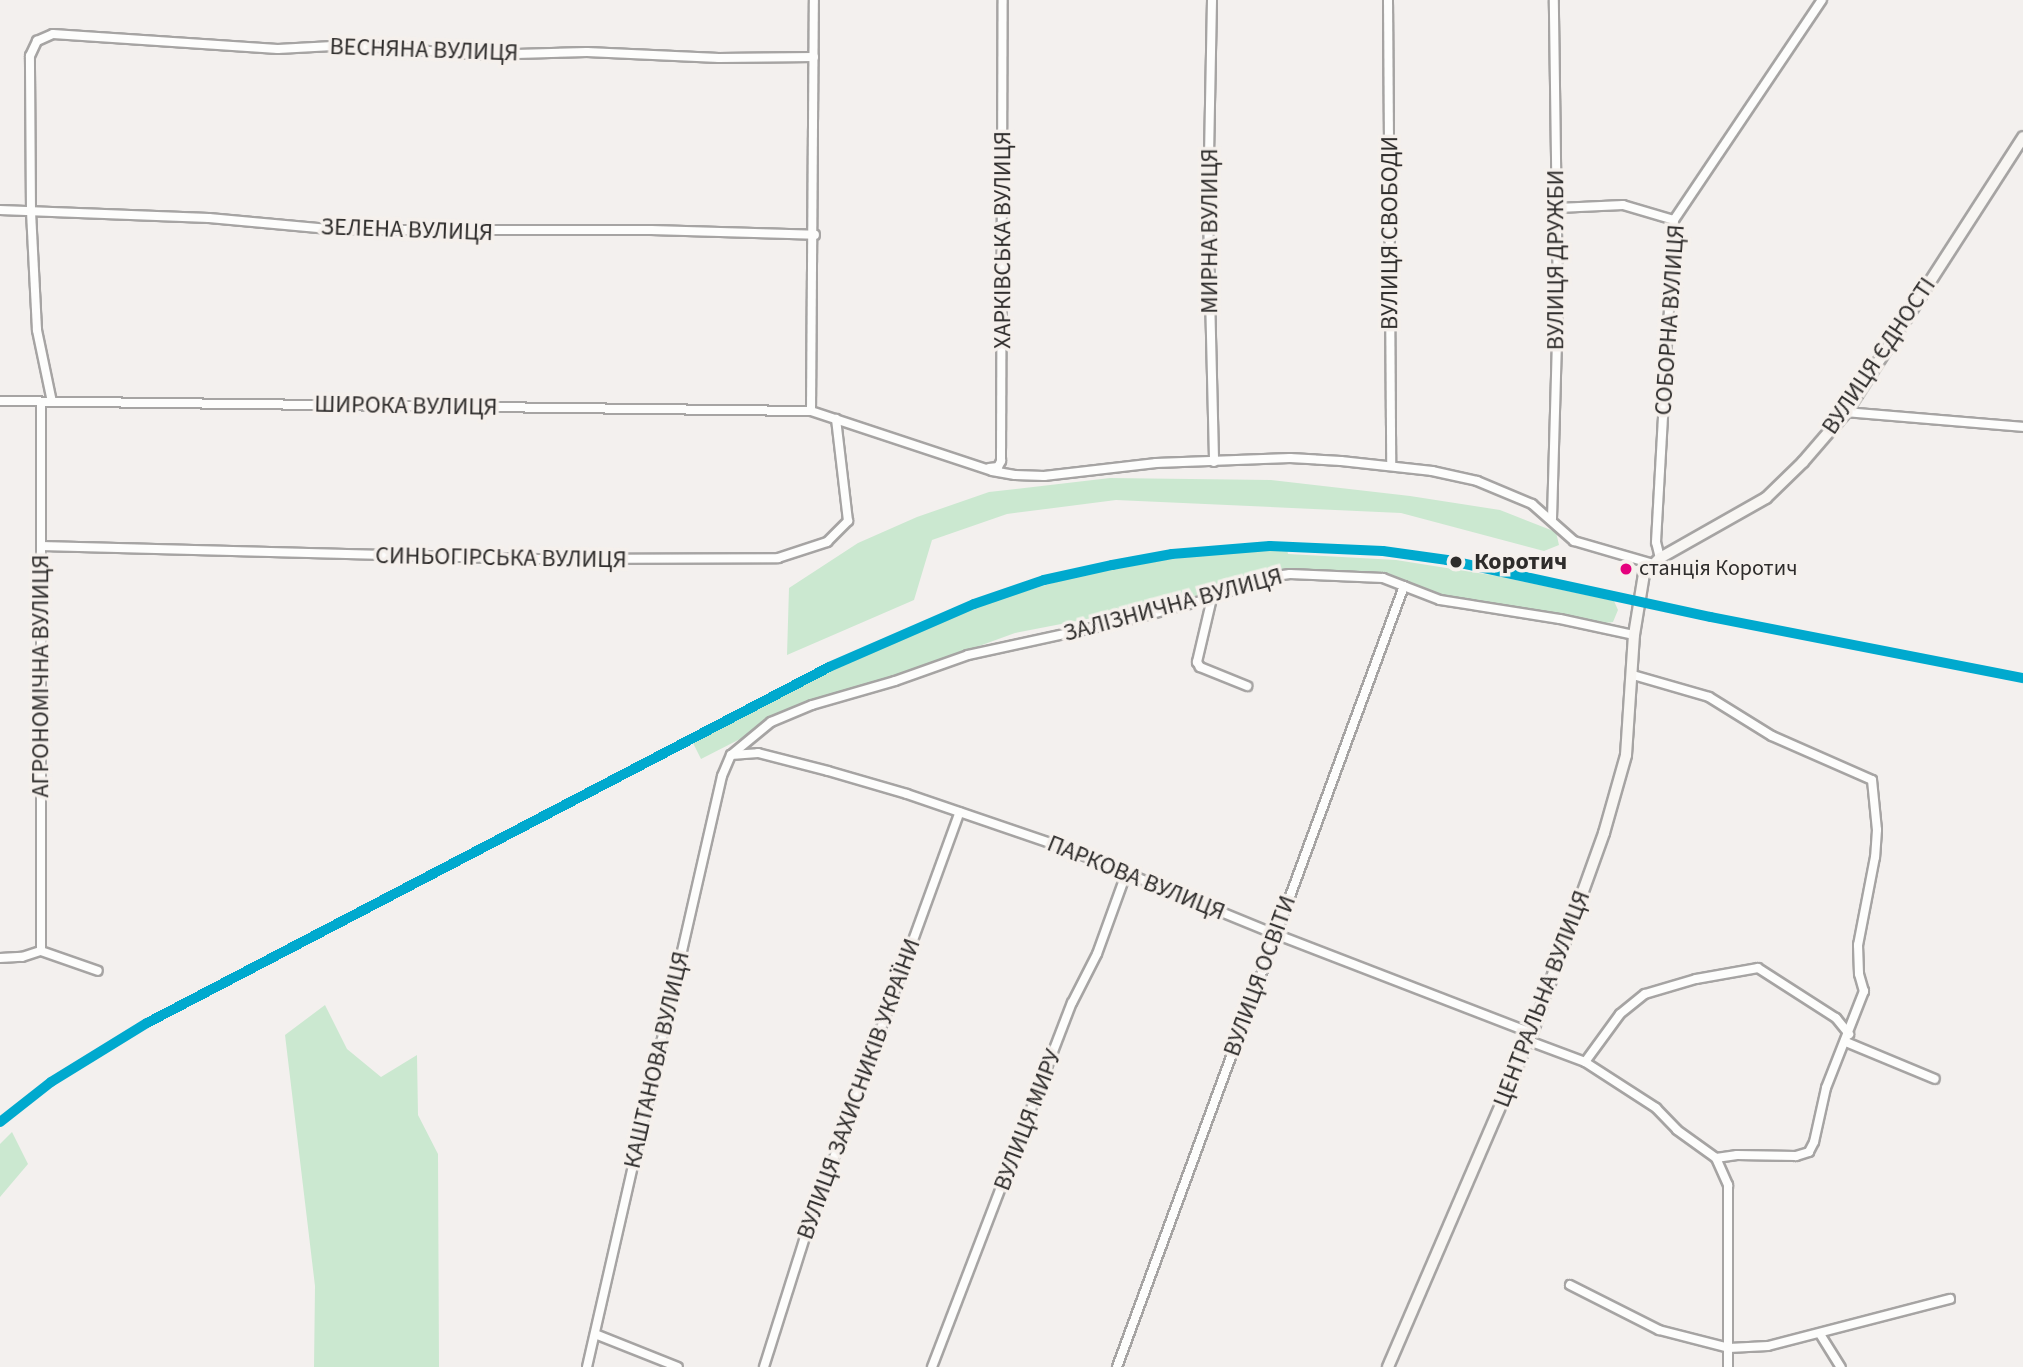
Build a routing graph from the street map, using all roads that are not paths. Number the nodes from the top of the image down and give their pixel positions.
1 (814, 0) edge
2 (1003, 0) edge
3 (1212, 0) edge
4 (1388, 0) edge
5 (1554, 0) edge
6 (1822, 0) edge
7 (814, 57) junction
8 (2023, 137) edge
9 (1558, 208) junction
10 (0, 210) edge
11 (31, 211) junction
12 (1674, 220) junction
13 (815, 235) junction
14 (0, 401) edge
15 (41, 401) junction
16 (52, 402) junction
17 (811, 411) junction
18 (1846, 412) junction
19 (836, 419) junction
20 (2023, 427) edge
21 (1214, 462) junction
22 (1391, 466) junction
23 (986, 468) junction
24 (1552, 519) junction
25 (41, 547) junction
26 (1656, 561) junction
27 (1404, 586) junction
28 (1212, 598) junction
29 (1634, 635) junction
30 (1633, 675) junction
31 (1247, 686) dead end
32 (731, 755) junction
33 (960, 813) junction
34 (1126, 874) junction
35 (1275, 934) junction
36 (41, 951) junction
37 (0, 958) edge
38 (98, 971) dead end
39 (1531, 1037) junction
40 (1848, 1038) junction
41 (1586, 1062) junction
42 (1935, 1079) dead end
43 (1716, 1158) junction
44 (1570, 1285) dead end
45 (1950, 1300) dead end
46 (595, 1334) junction
47 (1820, 1334) junction
48 (1729, 1348) junction
49 (587, 1367) edge
50 (678, 1367) edge
51 (764, 1367) edge
52 (932, 1367) edge
53 (1116, 1367) edge
54 (1388, 1367) edge
55 (1728, 1367) edge
56 (1841, 1367) edge

1 - 7 street
2 - 23 street, ХАРКІВСЬКА ВУЛИЦЯ
3 - 21 street, МИРНА ВУЛИЦЯ
4 - 22 street, ВУЛИЦЯ СВОБОДИ
5 - 9 street, ВУЛИЦЯ ДРУЖБИ
6 - 12 street, СОБОРНА ВУЛИЦЯ
7 - 11 street, ВЕСНЯНА ВУЛИЦЯ
7 - 13 street
8 - 18 street, ВУЛИЦЯ ЄДНОСТІ
9 - 12 street
9 - 24 street, ВУЛИЦЯ ДРУЖБИ
10 - 11 street, ЗЕЛЕНА ВУЛИЦЯ
11 - 13 street, ЗЕЛЕНА ВУЛИЦЯ
11 - 16 street
12 - 26 street, СОБОРНА ВУЛИЦЯ
13 - 17 street
14 - 15 street, ШИРОКА ВУЛИЦЯ
15 - 16 street, ШИРОКА ВУЛИЦЯ
15 - 25 street, АГРОНОМІЧНА ВУЛИЦЯ
16 - 17 street, ШИРОКА ВУЛИЦЯ
17 - 19 street, ШИРОКА ВУЛИЦЯ
18 - 20 street
18 - 26 street, ВУЛИЦЯ ЄДНОСТІ
19 - 23 street, ШИРОКА ВУЛИЦЯ
19 - 25 street, СИНЬОГІРСЬКА ВУЛИЦЯ
21 - 22 street, ШИРОКА ВУЛИЦЯ
21 - 23 street, ШИРОКА ВУЛИЦЯ
22 - 24 street, ШИРОКА ВУЛИЦЯ
24 - 26 street, ШИРОКА ВУЛИЦЯ
25 - 36 street, АГРОНОМІЧНА ВУЛИЦЯ
26 - 29 street, ЦЕНТРАЛЬНА ВУЛИЦЯ
27 - 28 street, ЗАЛІЗНИЧНА ВУЛИЦЯ
27 - 29 street, ЗАЛІЗНИЧНА ВУЛИЦЯ
27 - 35 street, ВУЛИЦЯ ОСВІТИ
28 - 31 street
28 - 32 street, ЗАЛІЗНИЧНА ВУЛИЦЯ
29 - 30 street, ЦЕНТРАЛЬНА ВУЛИЦЯ
30 - 39 street, ЦЕНТРАЛЬНА ВУЛИЦЯ
30 - 40 street
32 - 33 street, ПАРКОВА ВУЛИЦЯ
32 - 46 street, КАШТАНОВА ВУЛИЦЯ
33 - 34 street, ПАРКОВА ВУЛИЦЯ
33 - 51 street, ВУЛИЦЯ ЗАХИСНИКІВ УКРАЇНИ
34 - 35 street, ПАРКОВА ВУЛИЦЯ
34 - 52 street, ВУЛИЦЯ МИРУ
35 - 39 street, ПАРКОВА ВУЛИЦЯ
35 - 53 street, ВУЛИЦЯ ОСВІТИ
36 - 37 street
36 - 38 street
39 - 41 street, ПАРКОВА ВУЛИЦЯ
39 - 54 street, ЦЕНТРАЛЬНА ВУЛИЦЯ
40 - 41 street
40 - 42 street
40 - 43 street
41 - 43 street, ПАРКОВА ВУЛИЦЯ
43 - 48 street
44 - 48 street
45 - 47 street
46 - 49 street, КАШТАНОВА ВУЛИЦЯ
46 - 50 street
47 - 48 street
47 - 56 street
48 - 55 street

